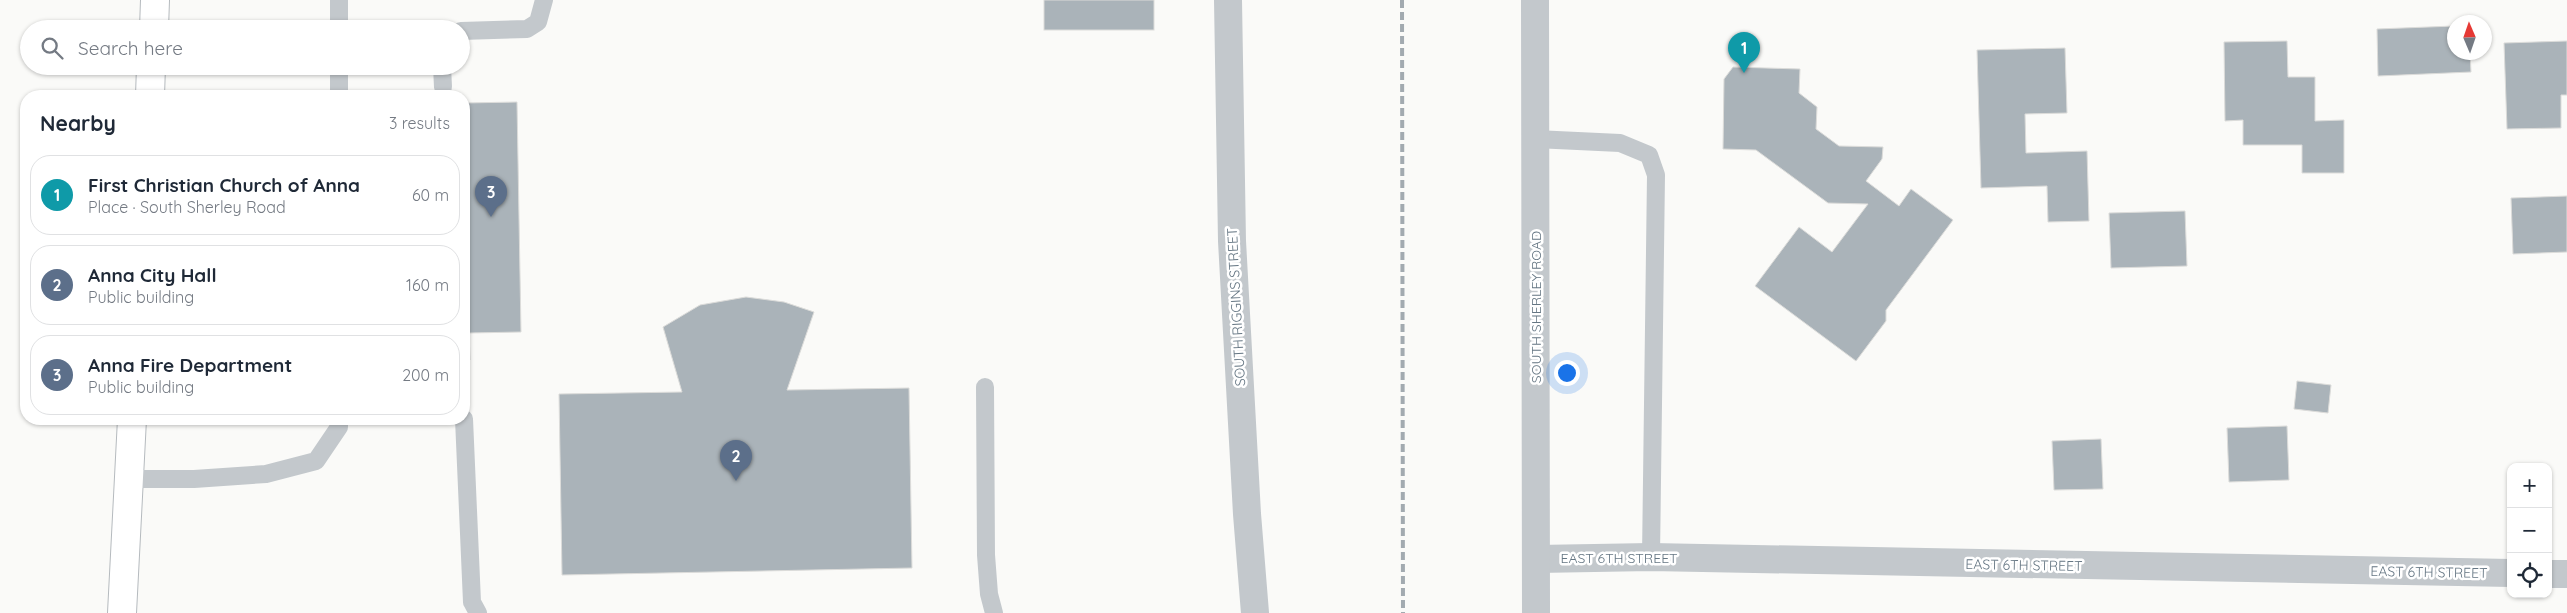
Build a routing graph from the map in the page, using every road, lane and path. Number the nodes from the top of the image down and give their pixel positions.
1 (155, 0) edge
2 (339, 0) edge
3 (544, 0) edge
4 (1228, 0) edge
5 (1535, 0) edge
6 (154, 20) edge
7 (339, 20) edge
8 (470, 31) edge
9 (151, 75) edge
10 (339, 75) edge
11 (442, 75) edge
12 (443, 87) dead end
13 (150, 90) edge
14 (339, 90) edge
15 (1535, 139) junction
16 (985, 387) dead end
17 (132, 425) edge
18 (339, 425) edge
19 (464, 425) edge
20 (129, 479) junction
21 (1651, 557) junction
22 (1537, 559) junction
23 (2507, 573) edge
24 (2552, 574) edge
25 (2567, 574) edge
26 (122, 613) edge
27 (478, 613) edge
28 (994, 613) edge
29 (1255, 613) edge
30 (1536, 613) edge

1 - 6 main road
2 - 7 lane
3 - 8 lane
4 - 29 street, SOUTH RIGGINS STREET
5 - 15 street, SOUTH SHERLEY ROAD
9 - 13 main road
10 - 14 lane
11 - 12 lane
15 - 21 lane
15 - 22 street, SOUTH SHERLEY ROAD
16 - 28 lane
17 - 20 main road
18 - 20 lane
19 - 27 lane
20 - 26 main road
21 - 22 street, EAST 6TH STREET
21 - 23 street, EAST 6TH STREET
22 - 30 street, SOUTH SHERLEY ROAD
24 - 25 street

